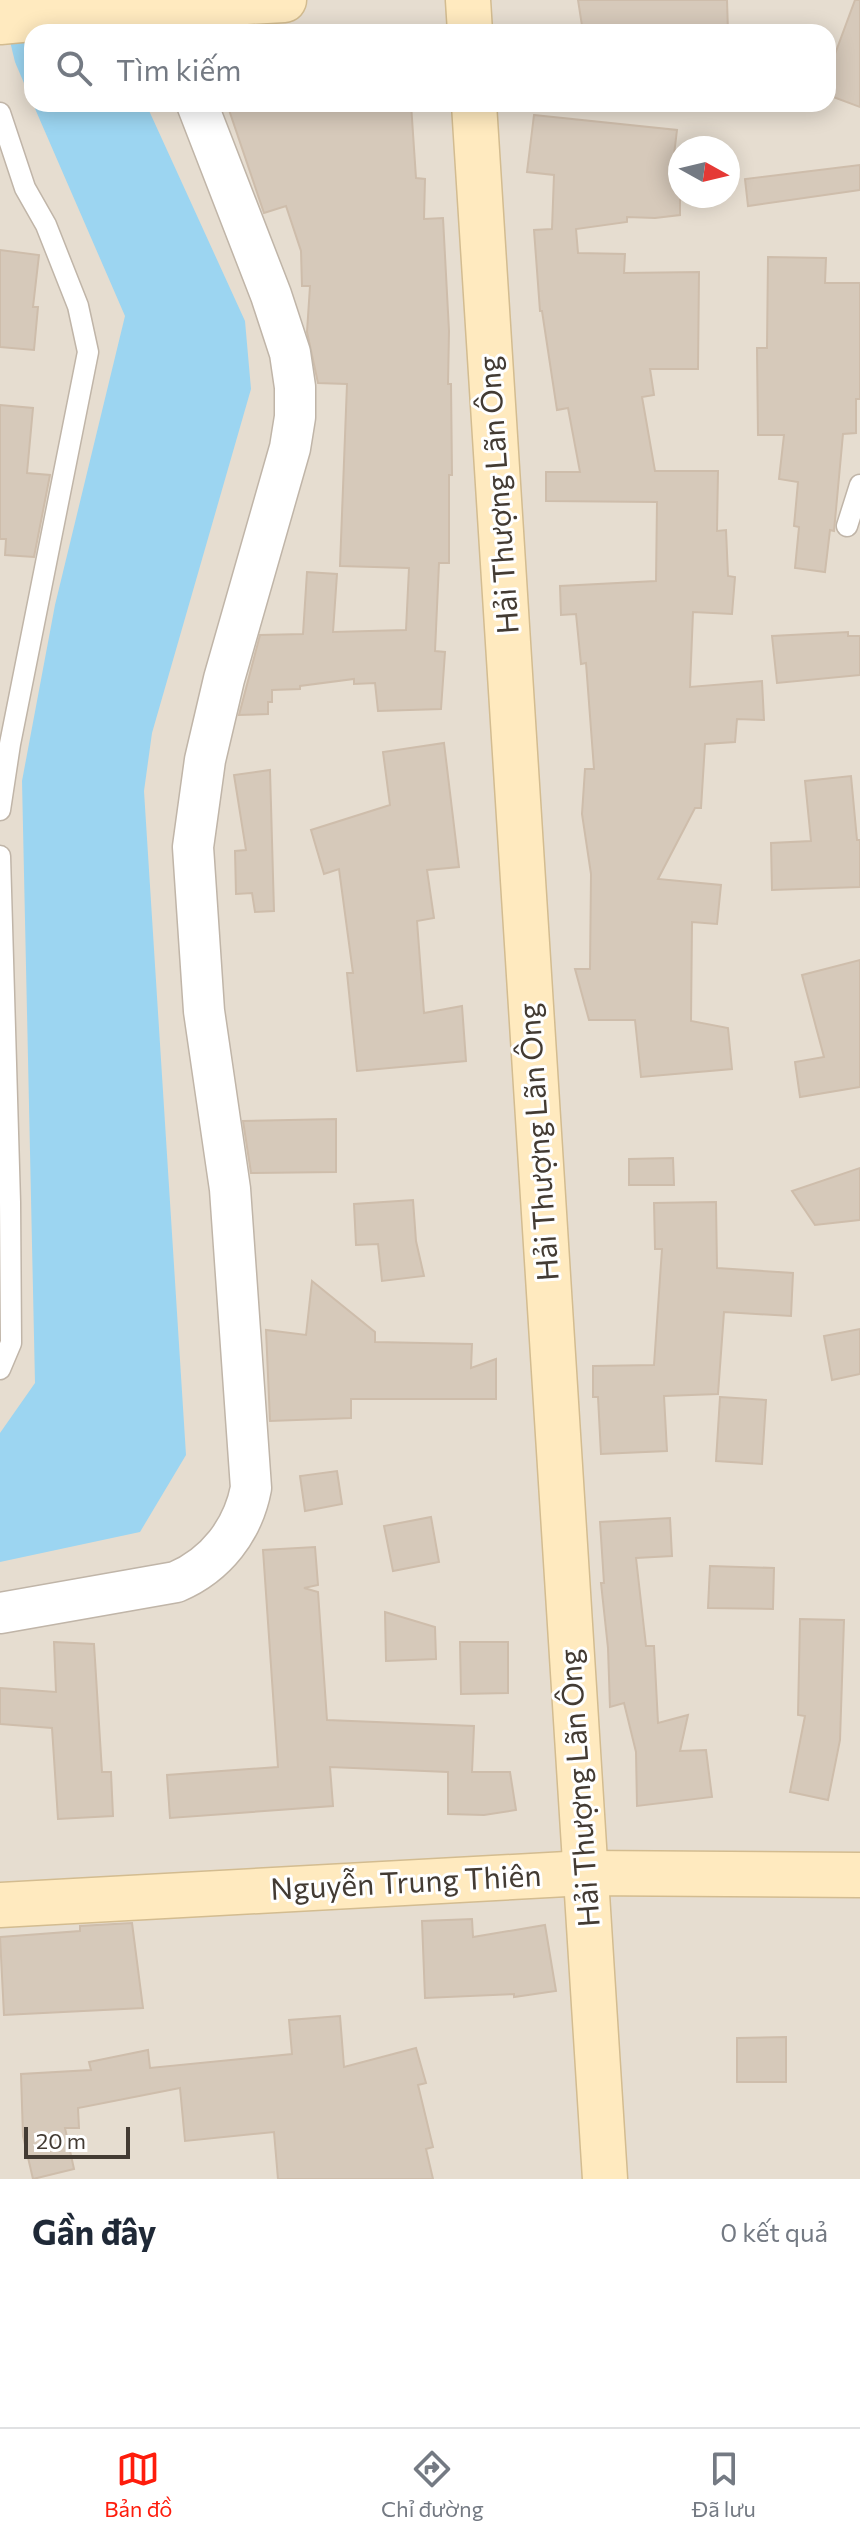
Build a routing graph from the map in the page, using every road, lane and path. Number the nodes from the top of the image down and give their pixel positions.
1 (284, 0) edge
2 (468, 0) edge
3 (152, 12) edge
4 (0, 22) edge
5 (470, 24) edge
6 (200, 112) edge
7 (475, 112) edge
8 (0, 113) edge
9 (860, 485) edge
10 (847, 526) dead end
11 (0, 810) edge
12 (0, 856) edge
13 (0, 1369) edge
14 (0, 1613) edge
15 (585, 1873) junction
16 (860, 1875) edge
17 (0, 1905) edge
18 (605, 2179) edge

1 - 3 street
2 - 5 street
3 - 4 street
6 - 14 street
7 - 15 street, Hải Thượng Lãn Ông
8 - 11 lane
9 - 10 lane
12 - 13 lane
15 - 16 street, Nguyễn Trung Thiên
15 - 17 street, Nguyễn Trung Thiên
15 - 18 street, Hải Thượng Lãn Ông

